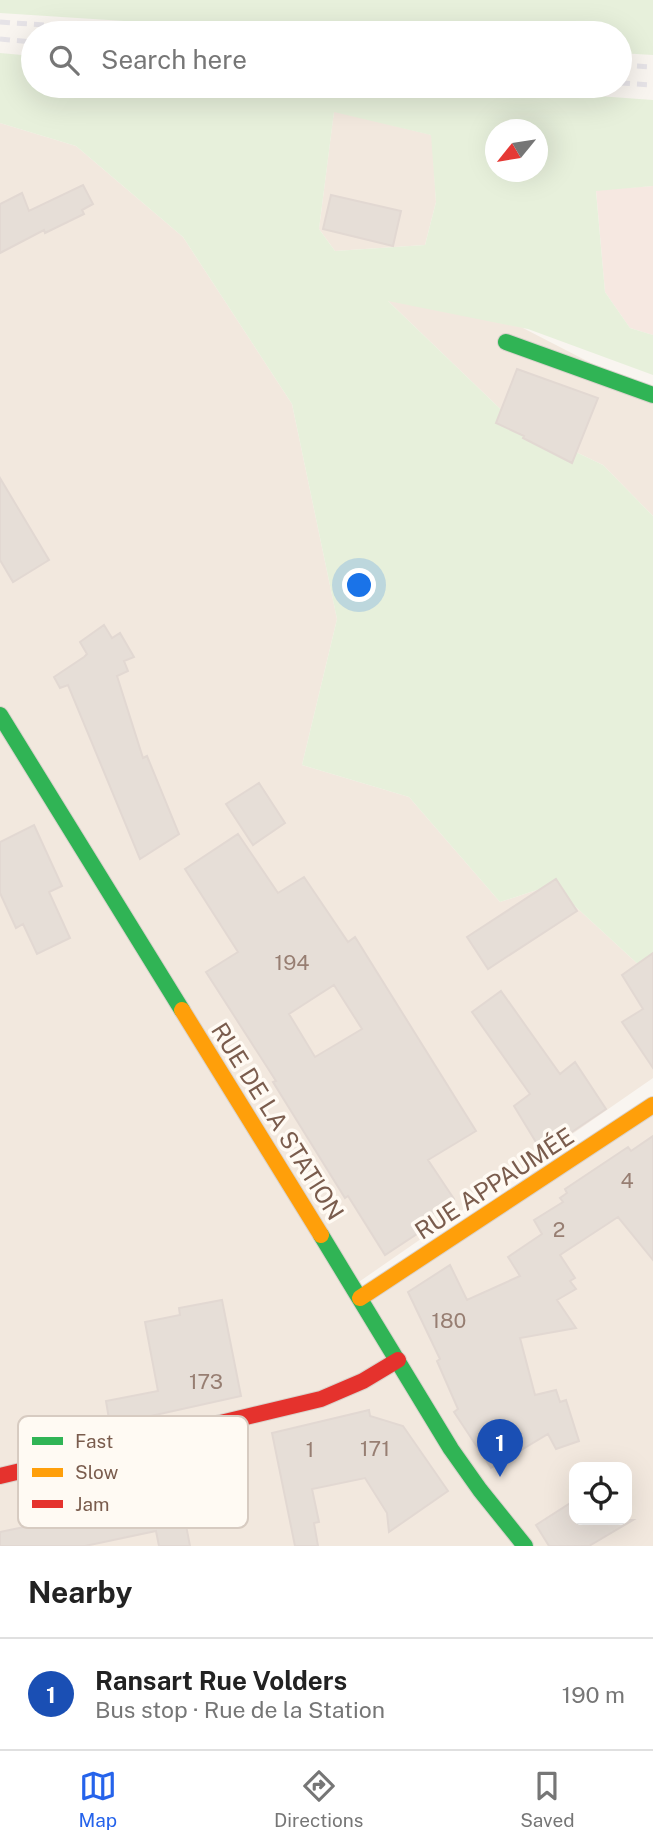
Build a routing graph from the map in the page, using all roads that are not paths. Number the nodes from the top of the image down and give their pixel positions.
1 (506, 342) dead end
2 (653, 395) edge
3 (0, 715) edge
4 (653, 1105) edge
5 (360, 1298) junction
6 (398, 1360) junction
7 (248, 1417) edge
8 (18, 1472) edge
9 (0, 1476) edge
10 (525, 1546) edge

1 - 2 street
3 - 5 street, RUE DE LA STATION
4 - 5 street, RUE APPAUMÉE
5 - 6 street, RUE DE LA STATION
6 - 7 street
6 - 10 street, RUE DE LA STATION
8 - 9 street

